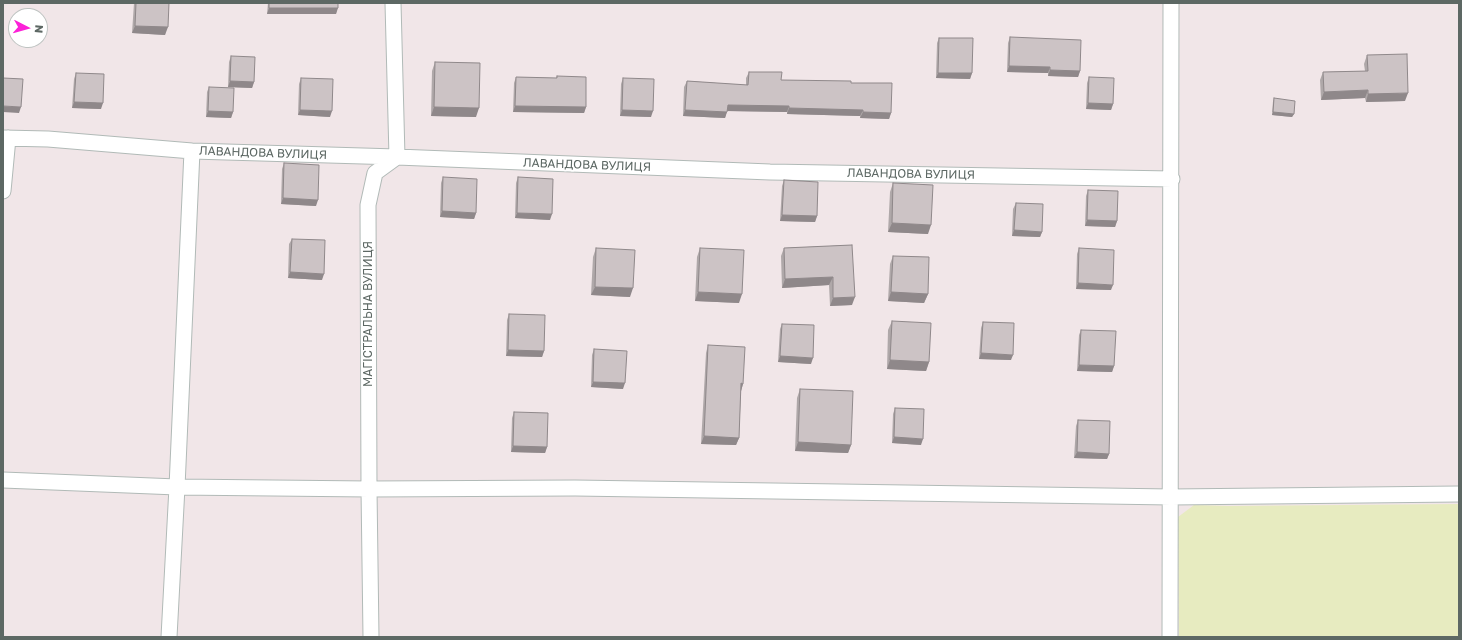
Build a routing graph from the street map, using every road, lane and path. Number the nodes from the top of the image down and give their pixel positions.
1 (393, 3) edge
2 (1171, 3) edge
3 (6, 138) edge
4 (192, 151) junction
5 (397, 157) junction
6 (1172, 178) junction
7 (3, 191) edge
8 (3, 480) edge
9 (177, 486) junction
10 (369, 489) junction
11 (1459, 494) edge
12 (1171, 497) junction
13 (169, 637) edge
14 (371, 637) edge
15 (1170, 637) edge

1 - 5 street
2 - 6 street
3 - 4 street, ЛАВАНДОВА ВУЛИЦЯ
3 - 7 street
4 - 5 street, ЛАВАНДОВА ВУЛИЦЯ
4 - 9 street
5 - 6 street, ЛАВАНДОВА ВУЛИЦЯ
5 - 10 street, МАГІСТРАЛЬНА ВУЛИЦЯ
6 - 12 street
8 - 9 street
9 - 10 street
9 - 13 street
10 - 12 street
10 - 14 street, МАГІСТРАЛЬНА ВУЛИЦЯ
11 - 12 street
12 - 15 street

